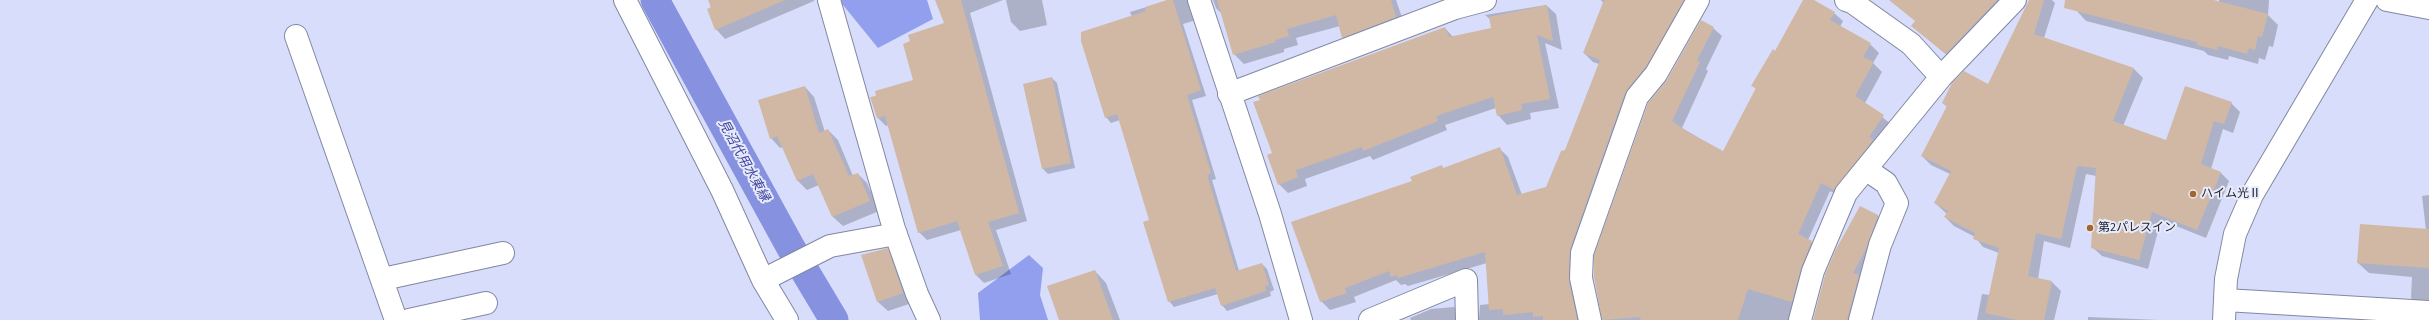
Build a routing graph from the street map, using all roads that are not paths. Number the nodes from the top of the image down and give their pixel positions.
1 (625, 0) edge
2 (830, 0) edge
3 (1199, 0) edge
4 (1485, 0) edge
5 (1698, 0) edge
6 (1846, 0) edge
7 (2014, 0) edge
8 (2367, 0) edge
9 (2387, 0) edge
10 (2429, 8) edge
11 (296, 36) dead end
12 (1941, 77) junction
13 (1229, 94) junction
14 (1867, 170) junction
15 (896, 234) junction
16 (503, 253) dead end
17 (772, 275) junction
18 (383, 279) junction
19 (486, 303) dead end
20 (2224, 310) edge
21 (2429, 312) edge
22 (396, 320) edge
23 (409, 320) edge
24 (787, 320) edge
25 (929, 320) edge
26 (1301, 320) edge
27 (1370, 320) edge
28 (1467, 320) edge
29 (1590, 320) edge
30 (1800, 320) edge
31 (1860, 320) edge

1 - 17 street
2 - 15 street
3 - 13 street
4 - 13 street
5 - 29 street
6 - 12 street
7 - 12 street
8 - 20 street
9 - 10 street
11 - 18 street
12 - 14 street
13 - 26 street
14 - 30 street
14 - 31 street
15 - 17 street
15 - 25 street
16 - 18 street
17 - 24 street
18 - 22 street
19 - 23 street
20 - 21 street
27 - 28 street

